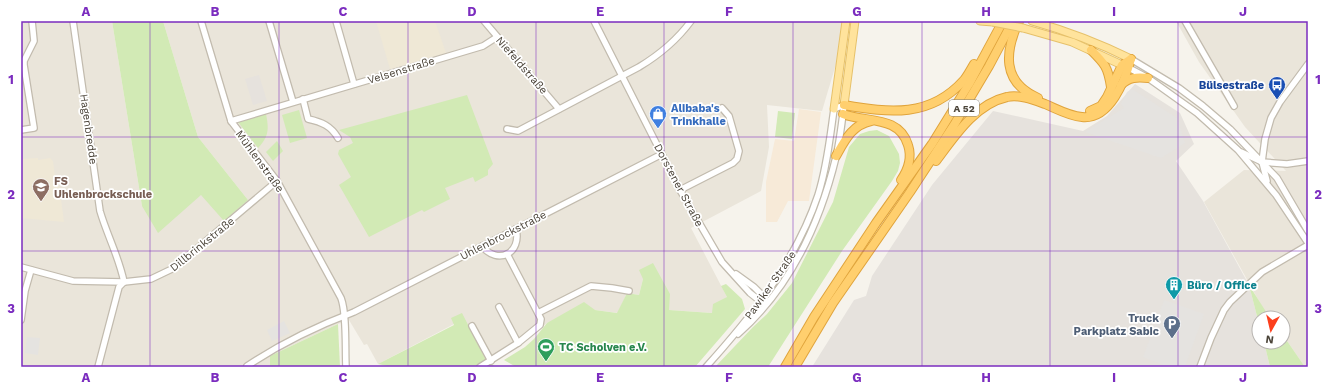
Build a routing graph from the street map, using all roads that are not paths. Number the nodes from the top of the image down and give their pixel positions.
1 (32, 21) edge
2 (73, 21) edge
3 (201, 21) edge
4 (269, 21) edge
5 (336, 21) edge
6 (484, 21) edge
7 (594, 21) edge
8 (691, 21) edge
9 (846, 21) edge
10 (855, 21) edge
11 (980, 21) edge
12 (1003, 21) edge
13 (1013, 21) edge
14 (1032, 21) edge
15 (1185, 21) edge
16 (1021, 24) edge
17 (998, 31) junction
18 (497, 37) junction
19 (1091, 50) junction
20 (1131, 59) junction
21 (1308, 64) edge
22 (1125, 66) junction
23 (622, 75) junction
24 (1148, 78) junction
25 (354, 84) junction
26 (1120, 86) junction
27 (1111, 87) junction
28 (303, 99) junction
29 (293, 102) junction
30 (844, 105) junction
31 (1234, 106) dead end
32 (722, 108) dead end
33 (834, 108) junction
34 (559, 109) junction
35 (843, 114) junction
36 (231, 120) junction
37 (875, 120) junction
38 (507, 129) dead end
39 (21, 130) edge
40 (338, 138) dead end
41 (1238, 150) junction
42 (662, 154) junction
43 (836, 156) junction
44 (1308, 161) edge
45 (1262, 162) junction
46 (277, 181) junction
47 (1268, 184) junction
48 (680, 190) junction
49 (910, 192) junction
50 (876, 224) junction
51 (516, 229) junction
52 (1308, 231) edge
53 (1308, 244) edge
54 (482, 246) junction
55 (507, 254) junction
56 (21, 267) edge
57 (32, 270) junction
58 (124, 282) junction
59 (629, 292) dead end
60 (762, 298) junction
61 (767, 303) junction
62 (499, 307) dead end
63 (538, 313) junction
64 (344, 316) junction
65 (21, 320) edge
66 (472, 326) dead end
67 (518, 342) junction
68 (728, 342) junction
69 (491, 361) junction
70 (247, 366) edge
71 (98, 367) edge
72 (346, 367) edge
73 (480, 367) edge
74 (706, 367) edge
75 (784, 367) edge
76 (795, 367) edge
77 (1200, 367) edge

1 - 39 street
2 - 58 street, Hagenbredde
3 - 36 street, Mühlenstraße
4 - 29 street
5 - 25 street
6 - 18 street, Niefeldstraße
7 - 23 street, Dorstener Straße
8 - 23 street
9 - 33 main road, Pawiker Straße
10 - 30 main road, Pawiker Straße
11 - 16 main road, bridge
12 - 17 highway, A 52
13 - 49 highway, A 52
14 - 20 main road
15 - 31 street
16 - 19 main road
16 - 27 highway
17 - 30 highway
17 - 50 highway, A 52
18 - 25 street, Velsenstraße
18 - 34 street, Niefeldstraße
19 - 22 main road
19 - 27 highway
20 - 22 highway
20 - 45 street
21 - 45 street
22 - 24 street
22 - 26 highway
22 - 27 highway
23 - 34 street
23 - 42 street, Dorstener Straße
24 - 26 highway
24 - 41 street
25 - 28 street, Velsenstraße
26 - 49 highway
28 - 29 street, Velsenstraße
28 - 40 street
29 - 36 street, Velsenstraße
30 - 33 street
30 - 35 street, Pawiker Straße
32 - 48 street
33 - 35 street
33 - 60 street, Pawiker Straße
34 - 38 street
35 - 37 highway
35 - 43 street, Pawiker Straße
36 - 46 street, Mühlenstraße
37 - 43 highway
37 - 50 highway
41 - 45 street
41 - 47 street
42 - 48 street, Dorstener Straße
42 - 51 street, Uhlenbrockstraße
43 - 61 street, Pawiker Straße
44 - 45 street
45 - 47 street
45 - 52 street
46 - 58 street, Dillbrinkstraße
46 - 64 street, Mühlenstraße
47 - 53 street
48 - 60 street, Dorstener Straße
49 - 76 highway, A 52
50 - 75 highway, A 52
51 - 54 street, Uhlenbrockstraße
51 - 55 street
53 - 77 street
54 - 55 street
54 - 64 street, Uhlenbrockstraße
55 - 63 street
56 - 57 street, Dillbrinkstraße
57 - 58 street, Dillbrinkstraße
57 - 65 street
58 - 71 street
59 - 63 street
60 - 61 street, Dorstener Straße
60 - 68 street, Pawiker Straße
61 - 68 street, Pawiker Straße
62 - 67 street
63 - 67 street
64 - 70 street, Uhlenbrockstraße
64 - 72 street, Mühlenstraße
66 - 69 street
67 - 69 street
68 - 74 street, Pawiker Straße
69 - 73 street

